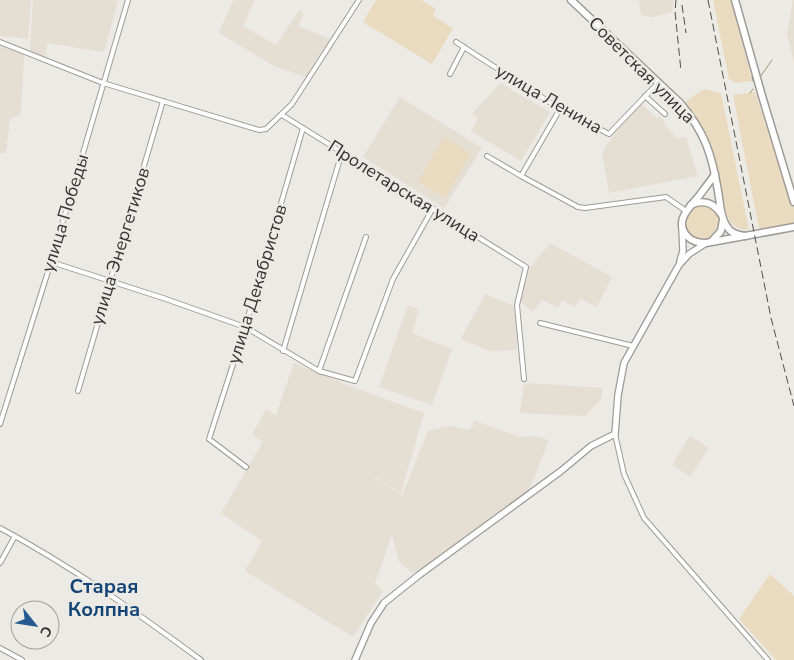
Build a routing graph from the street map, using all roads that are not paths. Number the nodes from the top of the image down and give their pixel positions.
1 (128, 0) edge
2 (359, 0) edge
3 (571, 0) edge
4 (736, 0) edge
5 (0, 42) edge
6 (456, 42) dead end
7 (464, 47) junction
8 (450, 74) dead end
9 (103, 83) junction
10 (658, 83) junction
11 (645, 96) junction
12 (163, 101) junction
13 (560, 109) junction
14 (665, 114) dead end
15 (282, 115) junction
16 (302, 128) junction
17 (342, 152) junction
18 (487, 156) dead end
19 (715, 174) junction
20 (521, 176) junction
21 (794, 202) edge
22 (432, 208) junction
23 (687, 209) junction
24 (722, 217) junction
25 (682, 226) junction
26 (794, 228) edge
27 (366, 236) dead end
28 (746, 236) junction
29 (708, 242) junction
30 (51, 262) junction
31 (679, 265) junction
32 (109, 281) junction
33 (540, 324) dead end
34 (245, 328) junction
35 (633, 346) junction
36 (283, 351) junction
37 (319, 371) junction
38 (524, 379) dead end
39 (78, 391) dead end
40 (0, 424) edge
41 (615, 434) junction
42 (246, 466) dead end
43 (0, 528) edge
44 (15, 536) junction
45 (0, 563) edge
46 (0, 648) edge
47 (22, 660) edge
48 (201, 660) edge
49 (354, 660) edge
50 (768, 660) edge

1 - 9 street, улица Победы
2 - 15 street
3 - 10 main road, Советская улица
4 - 21 main road
5 - 9 street
6 - 7 street, улица Ленина
7 - 8 street
7 - 13 street, улица Ленина
9 - 12 street
9 - 30 street, улица Победы
10 - 11 street, улица Ленина
10 - 19 main road, Советская улица
11 - 13 street, улица Ленина
11 - 14 street
12 - 15 street
12 - 32 street, улица Энергетиков
13 - 20 street
15 - 16 street, Пролетарская улица
16 - 17 street, Пролетарская улица
16 - 34 street, улица Декабристов
17 - 22 street, Пролетарская улица
17 - 36 street
18 - 20 street
19 - 23 main road
19 - 24 main road, Советская улица
20 - 23 street
22 - 37 street
22 - 38 street, Пролетарская улица
23 - 24 main road
23 - 25 main road
24 - 28 main road
24 - 29 main road
25 - 29 main road
25 - 31 street
26 - 28 main road
27 - 37 street
28 - 29 main road
29 - 31 street
30 - 32 street
30 - 40 street, улица Победы
31 - 35 street
32 - 34 street
32 - 39 street, улица Энергетиков
33 - 35 street
34 - 36 street
34 - 42 street, улица Декабристов
35 - 41 street
36 - 37 street
41 - 49 street
41 - 50 street
43 - 44 street
44 - 45 street
44 - 48 street
46 - 47 street

